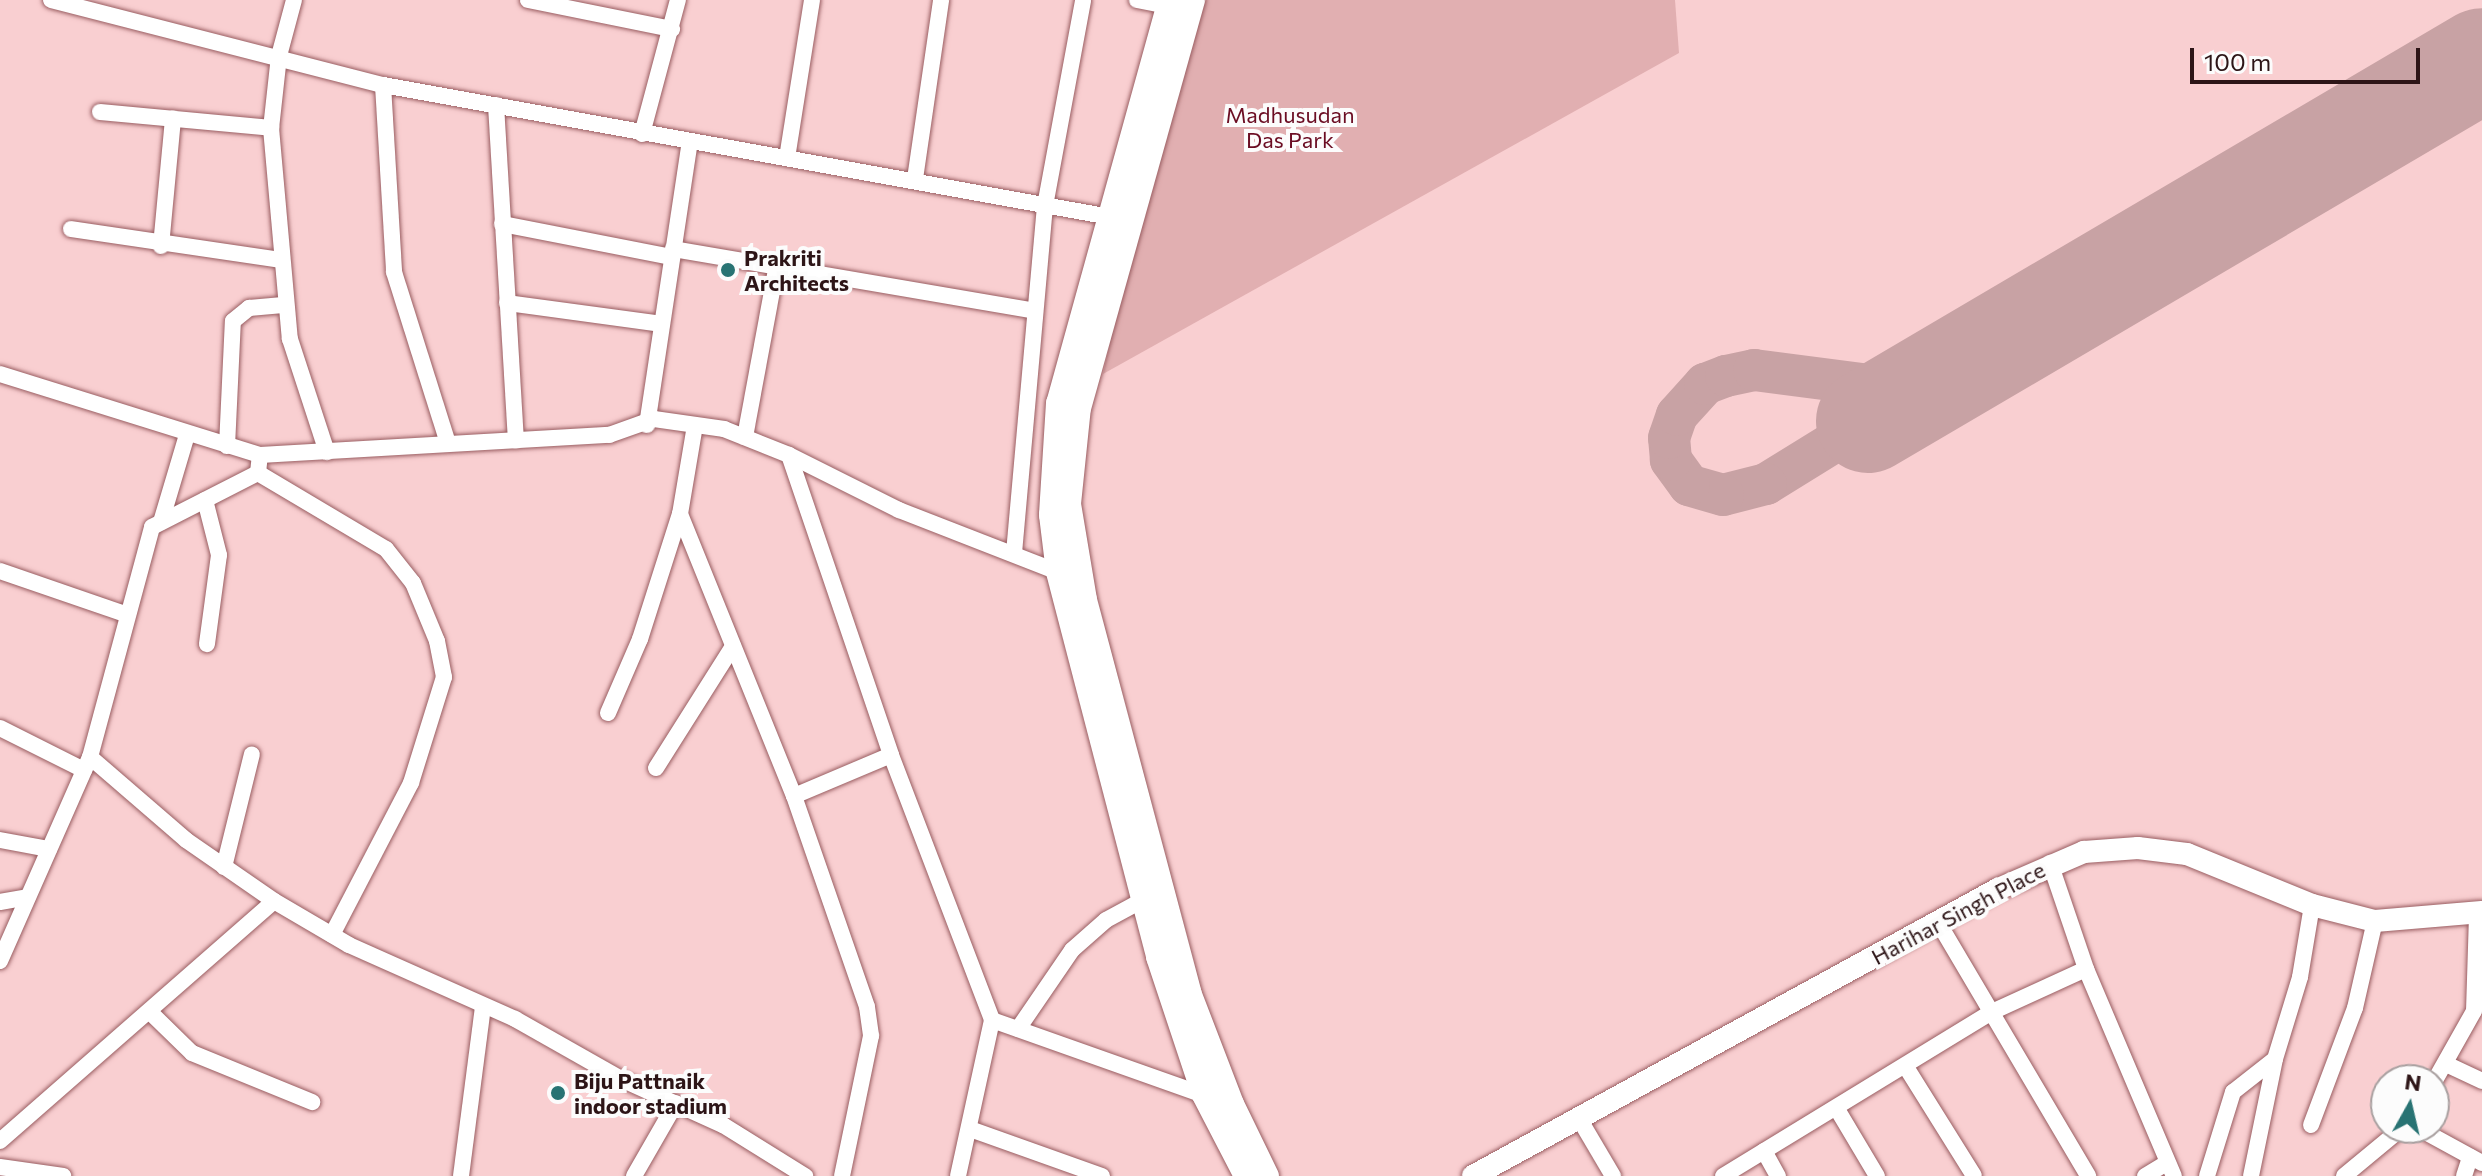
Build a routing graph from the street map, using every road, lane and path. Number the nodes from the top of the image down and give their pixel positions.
1 (51, 0) edge
2 (294, 0) edge
3 (528, 0) edge
4 (678, 0) edge
5 (812, 0) edge
6 (941, 0) edge
7 (1083, 0) edge
8 (1137, 0) edge
9 (1193, 0) edge
10 (1169, 3) edge
11 (672, 29) junction
12 (279, 56) junction
13 (383, 85) junction
14 (496, 105) junction
15 (100, 112) dead end
16 (173, 119) junction
17 (271, 128) junction
18 (642, 134) junction
19 (690, 141) junction
20 (787, 158) junction
21 (915, 179) junction
22 (1045, 206) junction
23 (1110, 217) junction
24 (502, 224) junction
25 (71, 229) dead end
26 (161, 246) junction
27 (673, 253) junction
28 (281, 260) junction
29 (777, 265) junction
30 (507, 303) junction
31 (286, 305) junction
32 (1035, 311) junction
33 (662, 324) junction
34 (0, 374) edge
35 (647, 425) junction
36 (695, 425) junction
37 (187, 435) junction
38 (745, 437) junction
39 (516, 440) junction
40 (448, 443) junction
41 (227, 446) junction
42 (327, 452) junction
43 (789, 455) junction
44 (259, 464) junction
45 (205, 500) junction
46 (680, 514) junction
47 (161, 522) junction
48 (1014, 553) junction
49 (0, 571) edge
50 (1058, 572) junction
51 (128, 615) junction
52 (207, 644) dead end
53 (733, 646) junction
54 (608, 713) dead end
55 (0, 728) edge
56 (252, 754) dead end
57 (891, 755) junction
58 (87, 764) junction
59 (656, 768) dead end
60 (794, 796) junction
61 (0, 840) edge
62 (49, 849) junction
63 (2050, 863) junction
64 (224, 867) junction
65 (28, 897) junction
66 (1143, 900) junction
67 (274, 901) junction
68 (0, 902) edge
69 (2312, 905) junction
70 (2479, 912) edge
71 (2375, 921) junction
72 (1938, 922) junction
73 (332, 935) junction
74 (0, 961) edge
75 (2086, 969) junction
76 (483, 1006) junction
77 (1992, 1012) junction
78 (152, 1014) junction
79 (992, 1020) junction
80 (1018, 1029) junction
81 (2275, 1059) junction
82 (2446, 1064) edge
83 (2450, 1066) edge
84 (1906, 1067) junction
85 (2482, 1081) edge
86 (1204, 1095) junction
87 (312, 1102) dead end
88 (676, 1103) junction
89 (1837, 1109) junction
90 (1580, 1120) junction
91 (2311, 1125) dead end
92 (970, 1129) junction
93 (0, 1141) edge
94 (2383, 1144) edge
95 (2447, 1144) edge
96 (1764, 1151) junction
97 (2476, 1160) edge
98 (0, 1167) edge
99 (2171, 1169) edge
100 (63, 1176) edge
101 (461, 1176) edge
102 (634, 1176) edge
103 (805, 1176) edge
104 (842, 1176) edge
105 (958, 1176) edge
106 (1102, 1176) edge
107 (1246, 1176) edge
108 (1267, 1176) edge
109 (1473, 1176) edge
110 (1613, 1176) edge
111 (1723, 1176) edge
112 (1778, 1176) edge
113 (1877, 1176) edge
114 (1974, 1176) edge
115 (2088, 1176) edge
116 (2145, 1176) edge
117 (2207, 1176) edge
118 (2251, 1176) edge
119 (2344, 1176) edge
120 (2464, 1176) edge

1 - 12 street
2 - 12 street
3 - 11 street
4 - 11 street
5 - 20 street
6 - 21 street
7 - 22 street
8 - 10 street
9 - 108 main road
10 - 23 main road
11 - 18 street
12 - 13 street
12 - 17 street
13 - 14 street
13 - 40 street
14 - 18 street
14 - 24 street
15 - 16 street
16 - 17 street
16 - 26 street
17 - 28 street
18 - 19 street
19 - 20 street
19 - 27 street
20 - 21 street
21 - 22 street
22 - 23 street
22 - 32 street
23 - 50 main road
24 - 27 street
24 - 30 street
25 - 26 street
26 - 28 street
27 - 29 street
27 - 33 street
28 - 31 street
29 - 32 street
29 - 38 street
30 - 33 street
30 - 39 street
31 - 41 street
31 - 42 street
32 - 48 street
33 - 35 street
34 - 37 street
35 - 36 street
35 - 39 street
36 - 38 street
36 - 46 street
37 - 41 street
37 - 47 street
38 - 43 street
39 - 40 street
40 - 42 street
41 - 44 street
42 - 44 street
43 - 48 street
43 - 57 street
44 - 45 street
44 - 73 street
45 - 47 street
45 - 52 street
46 - 53 street
46 - 54 street
47 - 51 street
48 - 50 street
49 - 51 street
50 - 66 main road
51 - 58 street
53 - 59 street
53 - 60 street
55 - 58 street
56 - 64 street
57 - 60 street
57 - 79 street
58 - 62 street
58 - 64 street
60 - 104 street
61 - 62 street
62 - 65 street
63 - 69 street, Harihar Singh Place
63 - 72 street, Harihar Singh Place
63 - 75 street
64 - 67 street
65 - 68 street
65 - 74 street
66 - 80 street
66 - 86 main road
67 - 73 street
67 - 78 street
69 - 71 street, Harihar Singh Place
69 - 81 street
70 - 71 street, Harihar Singh Place
70 - 82 street
71 - 91 street
72 - 77 street
72 - 90 street, Harihar Singh Place
73 - 76 street
75 - 77 street
75 - 99 street
76 - 88 street
76 - 101 street
77 - 84 street
77 - 115 street
78 - 87 street
78 - 93 street
79 - 80 street
79 - 92 street
80 - 86 street
81 - 117 street
81 - 118 street
83 - 85 street
84 - 89 street
84 - 114 street
86 - 107 main road
88 - 102 street
88 - 103 street
89 - 96 street
89 - 113 street
90 - 109 street, Harihar Singh Place
90 - 110 street
92 - 105 street
92 - 106 street
94 - 119 street
95 - 97 street
96 - 111 street
96 - 112 street
97 - 120 street
98 - 100 street
99 - 116 street

